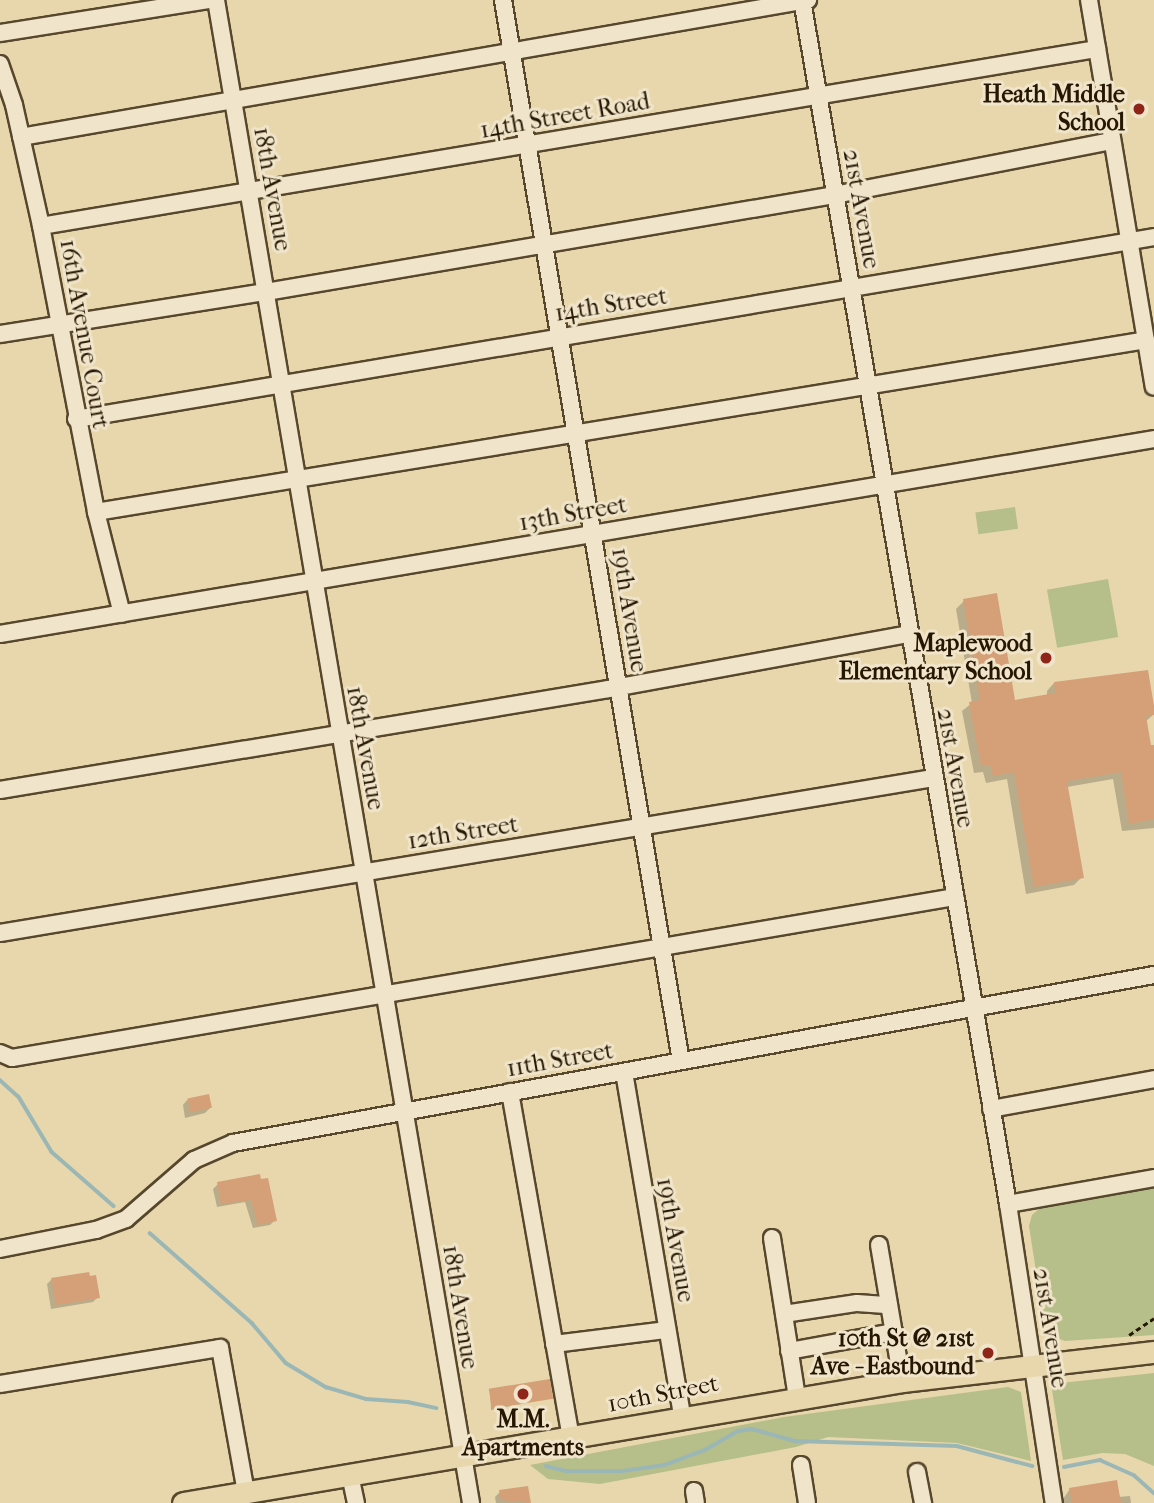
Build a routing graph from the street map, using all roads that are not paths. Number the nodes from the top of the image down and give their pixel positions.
1 (208, 0) edge
2 (216, 0) edge
3 (503, 0) edge
4 (804, 0) edge
5 (1088, 0) edge
6 (0, 33) edge
7 (1097, 50) junction
8 (512, 53) junction
9 (0, 64) edge
10 (818, 96) junction
11 (234, 102) junction
12 (21, 137) junction
13 (1112, 141) junction
14 (527, 145) junction
15 (249, 192) junction
16 (834, 195) junction
17 (41, 226) junction
18 (1154, 237) edge
19 (1129, 242) junction
20 (544, 243) junction
21 (852, 288) junction
22 (266, 292) junction
23 (59, 324) junction
24 (0, 334) edge
25 (560, 337) junction
26 (1146, 340) junction
27 (281, 384) junction
28 (1154, 387) edge
29 (867, 388) junction
30 (76, 419) junction
31 (576, 433) junction
32 (1154, 439) edge
33 (297, 481) junction
34 (884, 485) junction
35 (96, 512) junction
36 (593, 534) junction
37 (314, 581) junction
38 (122, 614) junction
39 (0, 634) edge
40 (909, 634) junction
41 (619, 687) junction
42 (340, 734) junction
43 (933, 778) junction
44 (0, 790) edge
45 (642, 827) junction
46 (363, 873) junction
47 (955, 897) junction
48 (0, 933) edge
49 (662, 948) junction
50 (1154, 975) edge
51 (384, 996) junction
52 (974, 1008) junction
53 (0, 1053) edge
54 (681, 1061) junction
55 (624, 1072) junction
56 (1154, 1079) edge
57 (510, 1092) junction
58 (991, 1109) junction
59 (403, 1111) junction
60 (1154, 1178) edge
61 (1008, 1204) junction
62 (772, 1238) dead end
63 (878, 1245) dead end
64 (0, 1249) edge
65 (889, 1305) junction
66 (783, 1314) junction
67 (667, 1330) junction
68 (894, 1332) junction
69 (554, 1344) junction
70 (789, 1351) junction
71 (1154, 1352) edge
72 (1033, 1364) junction
73 (902, 1381) junction
74 (0, 1384) edge
75 (797, 1398) junction
76 (682, 1416) junction
77 (571, 1439) junction
78 (462, 1456) junction
79 (801, 1465) dead end
80 (917, 1472) dead end
81 (350, 1475) junction
82 (246, 1492) junction
83 (183, 1503) edge
84 (356, 1503) edge
85 (471, 1503) edge
86 (807, 1503) edge
87 (923, 1503) edge
88 (1054, 1503) edge

1 - 6 street
2 - 11 street, 18th Avenue
3 - 8 street, 19th Avenue
4 - 8 street
4 - 10 street, 21st Avenue
5 - 7 street
7 - 10 street, 14th Street Road
7 - 13 street
8 - 11 street
8 - 14 street, 19th Avenue
9 - 12 street, 16th Avenue Court
10 - 14 street, 14th Street Road
10 - 16 street, 21st Avenue
11 - 12 street
11 - 15 street, 18th Avenue
12 - 17 street, 16th Avenue Court
13 - 16 street
13 - 19 street
14 - 15 street, 14th Street Road
14 - 20 street, 19th Avenue
15 - 17 street, 14th Street Road
15 - 22 street, 18th Avenue
16 - 20 street
16 - 21 street, 21st Avenue
17 - 23 street, 16th Avenue Court
18 - 19 street, 14th Street
19 - 21 street, 14th Street
19 - 26 street
20 - 22 street
20 - 25 street, 19th Avenue
21 - 25 street, 14th Street
21 - 29 street, 21st Avenue
22 - 23 street
22 - 27 street, 18th Avenue
23 - 24 street
23 - 30 street, 16th Avenue Court
25 - 27 street, 14th Street
25 - 31 street, 19th Avenue
26 - 28 street
26 - 29 street
27 - 30 street, 14th Street
27 - 33 street, 18th Avenue
29 - 31 street
29 - 34 street, 21st Avenue
30 - 35 street, 16th Avenue Court
31 - 33 street
31 - 36 street, 19th Avenue
32 - 34 street, 13th Street
33 - 35 street
33 - 37 street, 18th Avenue
34 - 36 street, 13th Street
34 - 40 street, 21st Avenue
35 - 38 street, 16th Avenue Court
36 - 37 street, 13th Street
36 - 41 street, 19th Avenue
37 - 38 street, 13th Street
37 - 42 street, 18th Avenue
38 - 39 street, 13th Street
40 - 41 street
40 - 43 street, 21st Avenue
41 - 42 street
41 - 45 street, 19th Avenue
42 - 44 street
42 - 46 street, 18th Avenue
43 - 45 street, 12th Street
43 - 47 street, 21st Avenue
45 - 46 street, 12th Street
45 - 49 street, 19th Avenue
46 - 48 street, 12th Street
46 - 51 street, 18th Avenue
47 - 49 street
47 - 52 street, 21st Avenue
49 - 51 street
49 - 54 street, 19th Avenue
50 - 52 street, 11th Street
51 - 53 street
51 - 59 street, 18th Avenue
52 - 54 street, 11th Street
52 - 58 street, 21st Avenue
54 - 55 street, 11th Street
55 - 57 street, 11th Street
55 - 67 street, 19th Avenue
56 - 58 street
57 - 59 street, 11th Street
57 - 69 street
58 - 61 street, 21st Avenue
59 - 64 street, 11th Street
59 - 78 street, 18th Avenue
60 - 61 street
61 - 72 street, 21st Avenue
62 - 66 street
63 - 65 street
65 - 66 street
65 - 68 street
66 - 70 street
67 - 69 street
67 - 76 street, 19th Avenue
68 - 70 street
68 - 73 street
69 - 77 street
70 - 75 street
71 - 72 main road, 10th Street
72 - 73 main road, 10th Street
72 - 88 street, 21st Avenue
73 - 75 main road, 10th Street
74 - 82 street
75 - 76 main road, 10th Street
76 - 77 main road, 10th Street
77 - 78 main road, 10th Street
78 - 81 main road, 10th Street
78 - 85 street, 18th Avenue
79 - 86 street
80 - 87 street
81 - 82 main road, 10th Street
81 - 84 street
82 - 83 main road, 10th Street

